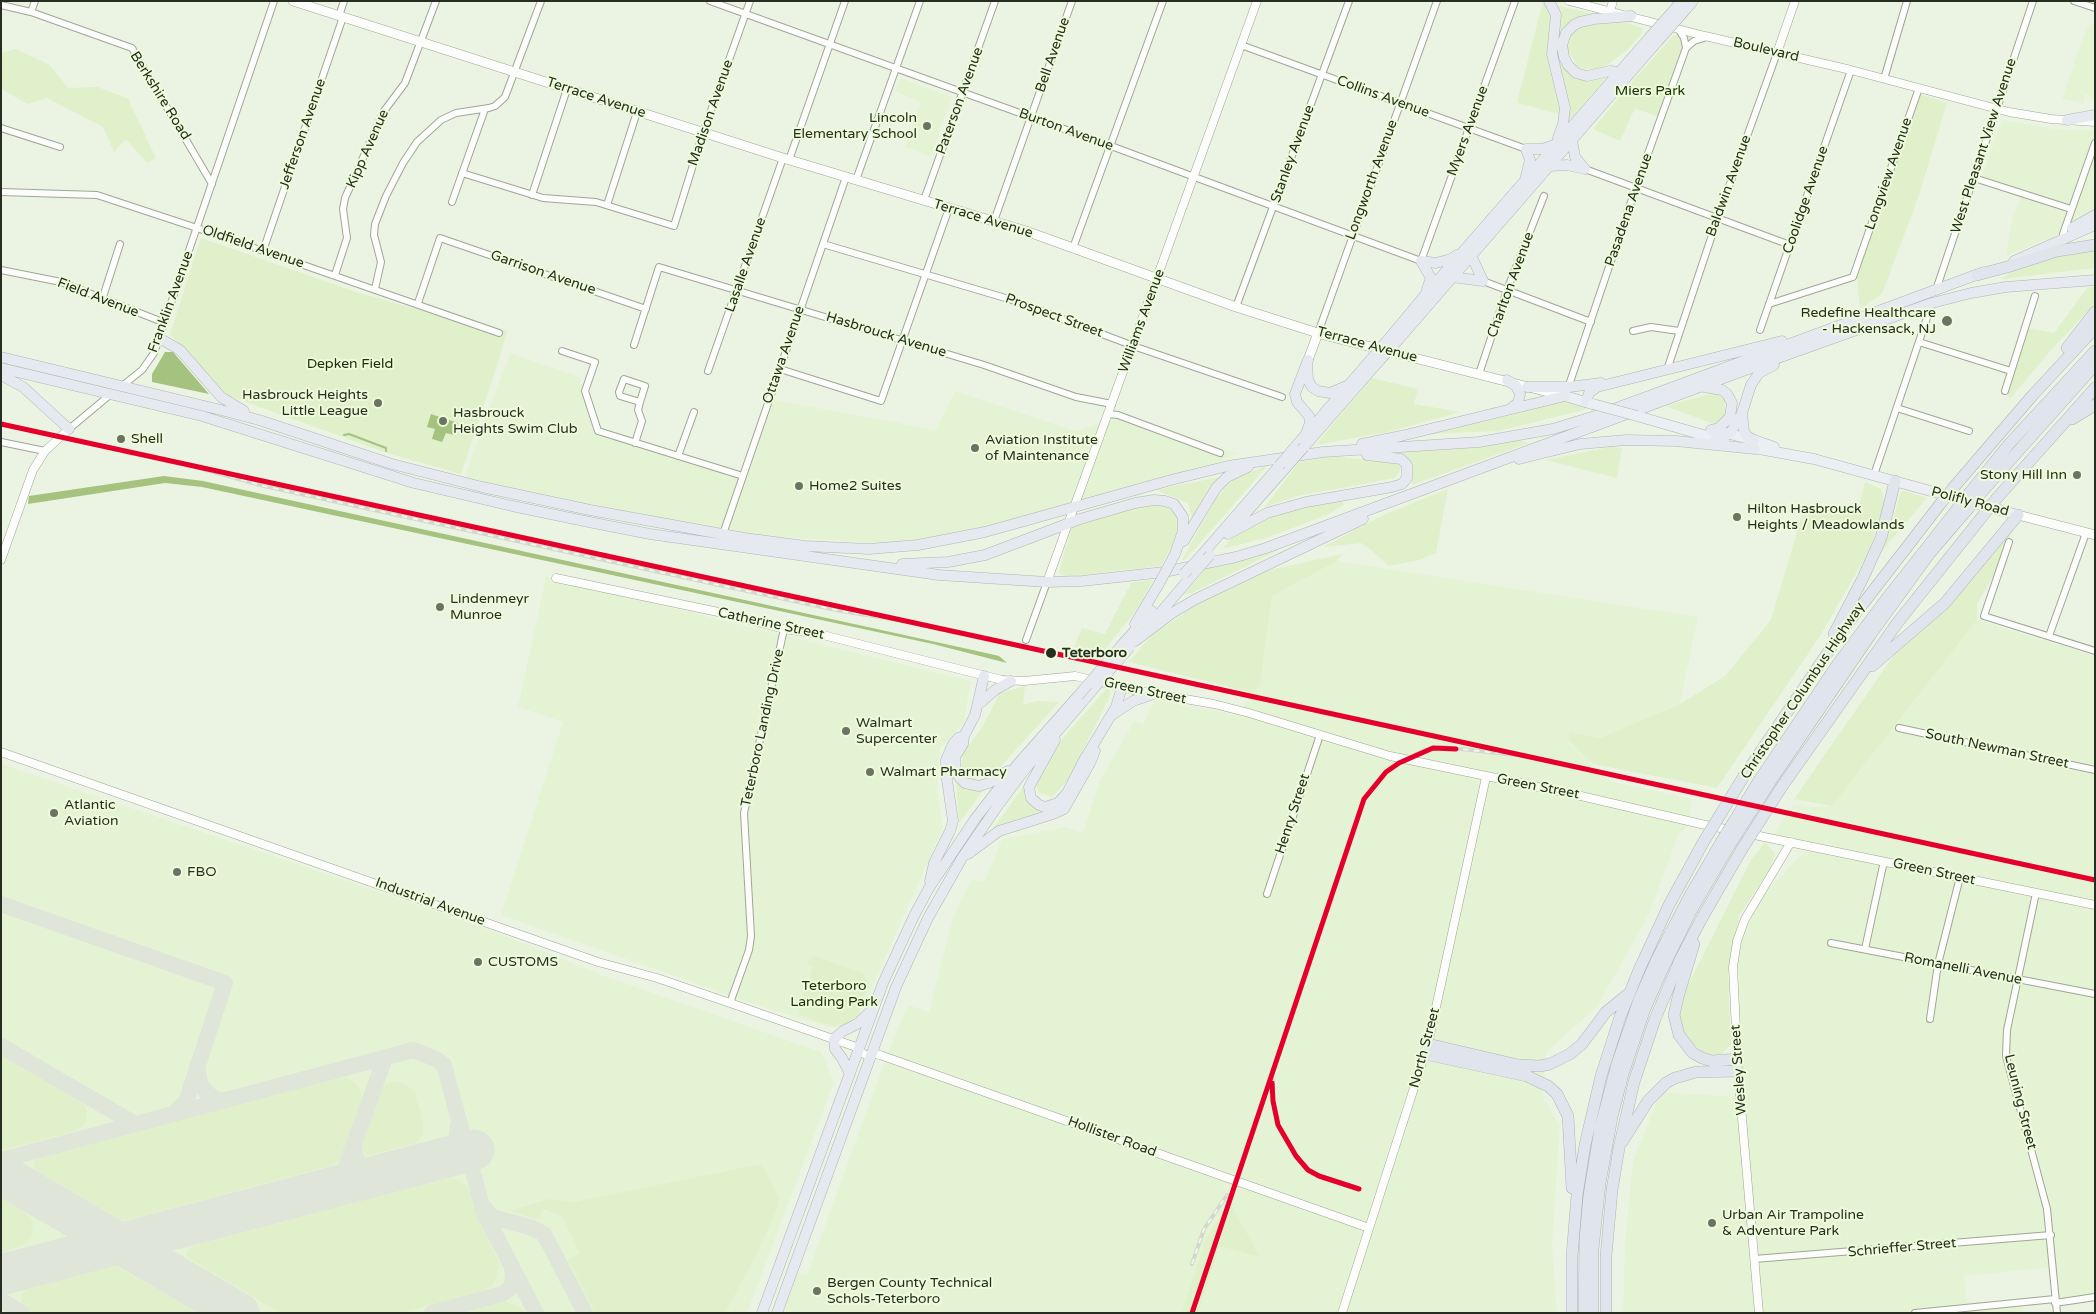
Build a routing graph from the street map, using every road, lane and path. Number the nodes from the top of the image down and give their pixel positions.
1 (35, 1) edge
2 (274, 1) edge
3 (293, 1) edge
4 (344, 1) edge
5 (436, 1) edge
6 (541, 1) edge
7 (710, 1) edge
8 (750, 1) edge
9 (846, 1) edge
10 (920, 1) edge
11 (995, 1) edge
12 (1072, 1) edge
13 (1163, 1) edge
14 (1257, 1) edge
15 (1349, 1) edge
16 (1437, 1) edge
17 (1516, 1) edge
18 (1549, 1) edge
19 (1569, 1) edge
20 (1613, 1) edge
21 (1795, 1) edge
22 (1907, 1) edge
23 (2032, 1) edge
24 (2074, 1) edge
25 (1686, 3) edge
26 (1, 5) edge
27 (2095, 8) edge
28 (1610, 11) junction
29 (31, 12) junction
30 (746, 14) junction
31 (1631, 16) junction
32 (341, 17) junction
33 (1679, 30) junction
34 (1708, 37) junction
35 (1654, 40) junction
36 (421, 42) junction
37 (830, 44) junction
38 (1241, 45) junction
39 (1686, 48) junction
40 (1777, 53) junction
41 (896, 68) junction
42 (1851, 70) junction
43 (515, 72) junction
44 (1619, 72) junction
45 (1322, 75) junction
46 (1884, 79) junction
47 (1919, 88) junction
48 (567, 89) junction
49 (962, 92) junction
50 (1400, 103) junction
51 (1995, 108) junction
52 (485, 109) junction
53 (637, 112) junction
54 (2095, 115) edge
55 (1031, 118) junction
56 (2067, 120) junction
57 (2095, 122) edge
58 (1, 128) edge
59 (1469, 128) junction
60 (703, 133) junction
61 (1572, 140) junction
62 (2095, 143) edge
63 (1556, 144) junction
64 (1111, 146) junction
65 (60, 147) dead end
66 (1526, 148) junction
67 (786, 159) junction
68 (1550, 166) junction
69 (1585, 169) junction
70 (462, 173) junction
71 (846, 177) junction
72 (1193, 177) junction
73 (1974, 178) junction
74 (856, 180) junction
75 (1523, 182) junction
76 (212, 184) junction
77 (1636, 187) junction
78 (1, 192) edge
79 (532, 195) junction
80 (1544, 196) dead end
81 (924, 200) junction
82 (452, 202) dead end
83 (607, 205) junction
84 (1274, 207) junction
85 (949, 208) junction
86 (2072, 209) junction
87 (2095, 215) edge
88 (1718, 216) junction
89 (994, 221) junction
90 (2095, 225) edge
91 (198, 228) junction
92 (2063, 234) junction
93 (1353, 235) junction
94 (2055, 241) junction
95 (120, 244) dead end
96 (823, 244) junction
97 (1790, 245) junction
98 (2095, 245) edge
99 (1073, 248) junction
100 (263, 251) junction
101 (1469, 252) junction
102 (1421, 262) junction
103 (1, 270) edge
104 (926, 274) junction
105 (334, 275) junction
106 (1977, 275) junction
107 (1452, 277) junction
108 (1158, 279) junction
109 (2095, 280) edge
110 (1483, 281) junction
111 (375, 289) junction
112 (1508, 290) junction
113 (1936, 290) junction
114 (737, 291) junction
115 (1425, 295) junction
116 (2035, 296) dead end
117 (102, 300) junction
118 (418, 303) junction
119 (1932, 303) junction
120 (1769, 304) junction
121 (1236, 307) junction
122 (646, 308) junction
123 (800, 310) junction
124 (2095, 312) edge
125 (1592, 322) junction
126 (165, 323) junction
127 (1841, 326) junction
128 (2095, 328) edge
129 (1760, 330) dead end
130 (1633, 331) dead end
131 (1679, 331) junction
132 (499, 332) dead end
133 (1318, 333) junction
134 (1395, 337) junction
135 (159, 338) junction
136 (1836, 338) junction
137 (903, 340) junction
138 (1919, 342) junction
139 (634, 345) dead end
140 (1133, 345) junction
141 (2095, 350) edge
142 (562, 351) dead end
143 (1, 357) edge
144 (1376, 359) junction
145 (1308, 360) junction
146 (2095, 365) edge
147 (1, 368) edge
148 (780, 369) junction
149 (708, 371) dead end
150 (1666, 371) junction
151 (2011, 371) junction
152 (1479, 374) junction
153 (1, 375) edge
154 (1636, 378) junction
155 (1507, 380) junction
156 (1349, 384) junction
157 (123, 385) junction
158 (1527, 387) joint
159 (1701, 387) junction
160 (2095, 388) edge
161 (2004, 390) dead end
162 (1567, 392) junction
163 (111, 394) junction
164 (2032, 396) junction
165 (1282, 398) dead end
166 (640, 402) junction
167 (1590, 403) junction
168 (1112, 404) junction
169 (2095, 405) edge
170 (1897, 408) junction
171 (694, 412) dead end
172 (1505, 412) junction
173 (1742, 413) junction
174 (1108, 414) junction
175 (259, 420) junction
176 (2060, 426) junction
177 (69, 429) junction
178 (1970, 430) dead end
179 (1714, 434) junction
180 (1729, 434) junction
181 (1, 442) edge
182 (635, 443) junction
183 (1300, 444) junction
184 (1755, 444) junction
185 (45, 451) junction
186 (1334, 451) junction
187 (1220, 453) dead end
188 (678, 456) junction
189 (1282, 462) junction
190 (1462, 474) junction
191 (1874, 475) junction
192 (744, 476) junction
193 (1895, 481) junction
194 (1416, 493) junction
195 (1976, 493) junction
196 (1074, 507) junction
197 (2018, 515) junction
198 (1068, 523) junction
199 (723, 534) junction
200 (1228, 534) junction
201 (2090, 534) edge
202 (2009, 542) dead end
203 (1175, 554) junction
204 (817, 557) junction
205 (1, 560) edge
206 (556, 578) dead end
207 (1046, 582) junction
208 (784, 629) junction
209 (2049, 636) junction
210 (1026, 640) dead end
211 (1128, 644) junction
212 (2095, 651) edge
213 (1820, 662) junction
214 (1861, 675) junction
215 (984, 676) junction
216 (1012, 681) junction
217 (1122, 688) junction
218 (1153, 694) junction
219 (1082, 696) junction
220 (978, 705) junction
221 (1110, 717) junction
222 (1062, 725) junction
223 (1899, 728) dead end
224 (1101, 733) junction
225 (1320, 735) junction
226 (964, 736) junction
227 (1, 752) edge
228 (1017, 765) junction
229 (2095, 770) edge
230 (1486, 777) junction
231 (1791, 842) junction
232 (1725, 845) junction
233 (962, 858) junction
234 (1884, 861) junction
235 (1960, 877) junction
236 (929, 888) junction
237 (2036, 893) junction
238 (1267, 894) dead end
239 (2095, 905) edge
240 (1702, 918) junction
241 (1830, 943) dead end
242 (1865, 949) junction
243 (1938, 964) junction
244 (2017, 979) junction
245 (1628, 994) junction
246 (2095, 994) edge
247 (730, 1003) junction
248 (873, 1009) junction
249 (1930, 1020) dead end
250 (879, 1031) junction
251 (834, 1039) junction
252 (859, 1048) junction
253 (1427, 1049) junction
254 (872, 1053) junction
255 (1737, 1059) junction
256 (1738, 1071) junction
257 (850, 1074) junction
258 (837, 1145) junction
259 (1618, 1148) junction
260 (1574, 1227) junction
261 (1369, 1228) junction
262 (2051, 1235) junction
263 (1754, 1259) junction
264 (2095, 1297) edge
265 (2055, 1301) junction
266 (762, 1313) edge
267 (777, 1313) edge
268 (1342, 1313) edge
269 (1572, 1313) edge
270 (1584, 1313) edge
271 (1593, 1313) edge
272 (1606, 1313) edge
273 (1759, 1313) edge
274 (1915, 1313) edge
275 (2057, 1313) edge

1 - 29 street
2 - 76 street, Franklin Avenue
3 - 32 main road, Terrace Avenue
4 - 32 street, Jefferson Avenue
5 - 36 street, Kipp Avenue
6 - 43 street
7 - 30 street, Burton Avenue
8 - 30 street, Madison Avenue
9 - 37 street, Lasalle Avenue
10 - 41 street
11 - 49 street, Paterson Avenue
12 - 55 street, Bell Avenue
13 - 64 street
14 - 38 street, Williams Avenue
15 - 45 street, Stanley Avenue
16 - 50 street, Longworth Avenue
17 - 59 street, Myers Avenue
18 - 63 highway
19 - 28 street, Boulevard
20 - 28 street
21 - 40 street, Baldwin Avenue
22 - 46 street
23 - 51 street, West Pleasant View Avenue
24 - 27 street
25 - 35 highway, bridge
26 - 29 street, Berkshire Road
28 - 31 street, Boulevard
29 - 76 street, Berkshire Road
30 - 37 street, Burton Avenue
30 - 60 street, Madison Avenue
31 - 33 street, Boulevard
31 - 44 highway
32 - 36 main road, Terrace Avenue
32 - 100 street, Jefferson Avenue
33 - 34 street, Boulevard
33 - 39 street
34 - 39 street
34 - 40 street, Boulevard
35 - 44 highway
35 - 61 highway
36 - 43 main road, Terrace Avenue
36 - 105 street, Kipp Avenue
37 - 41 street, Burton Avenue
37 - 67 street, Lasalle Avenue
38 - 45 street, Collins Avenue
38 - 72 street, Williams Avenue
39 - 77 street, Pasadena Avenue
40 - 42 street, Boulevard
40 - 88 street, Baldwin Avenue
41 - 49 street, Burton Avenue
41 - 74 street
42 - 46 street, Boulevard
42 - 97 street, Coolidge Avenue
43 - 48 main road, Terrace Avenue
43 - 52 street
44 - 63 highway
45 - 50 street, Collins Avenue
45 - 84 street, Stanley Avenue
46 - 47 street, Boulevard
47 - 51 street, Boulevard
47 - 120 street, Longview Avenue
48 - 53 main road, Terrace Avenue
48 - 79 street
49 - 55 street, Burton Avenue
49 - 81 street, Paterson Avenue
50 - 59 street, Collins Avenue
50 - 93 street, Longworth Avenue
51 - 56 street, Boulevard
51 - 73 street, West Pleasant View Avenue
52 - 70 street
52 - 111 street
53 - 60 main road, Terrace Avenue
53 - 83 street
54 - 56 highway
55 - 64 street, Burton Avenue
55 - 89 street, Bell Avenue
56 - 57 street, Boulevard
58 - 65 street
59 - 66 street, Collins Avenue
59 - 102 street, Myers Avenue
60 - 67 main road, Terrace Avenue
60 - 83 street, Madison Avenue
61 - 68 highway
61 - 69 highway
62 - 86 street
63 - 66 highway
63 - 75 highway
64 - 72 street, Burton Avenue
64 - 99 street
66 - 75 highway
67 - 71 main road, Terrace Avenue
67 - 114 street, Lasalle Avenue
68 - 69 highway
68 - 101 highway
69 - 77 street
70 - 79 street
70 - 82 street
71 - 74 main road, Terrace Avenue
71 - 96 street, Ottawa Avenue
72 - 84 street, Burton Avenue
72 - 108 street, Williams Avenue
73 - 86 street
73 - 113 street, West Pleasant View Avenue
74 - 81 main road, Terrace Avenue
75 - 101 highway
76 - 91 street, Franklin Avenue
77 - 88 street
77 - 125 street, Pasadena Avenue
78 - 91 street, Oldfield Avenue
79 - 83 street
80 - 112 street, Charlton Avenue
81 - 85 main road, Terrace Avenue
84 - 93 street, Burton Avenue
84 - 121 street, Stanley Avenue
85 - 89 main road, Terrace Avenue
85 - 104 street
86 - 92 street
87 - 92 highway
88 - 97 street
88 - 131 street, Baldwin Avenue
89 - 99 main road, Terrace Avenue
90 - 94 highway
91 - 100 street, Oldfield Avenue
91 - 126 street, Franklin Avenue
92 - 94 highway
93 - 102 street, Burton Avenue
93 - 133 street, Longworth Avenue
94 - 106 highway
95 - 117 street
96 - 104 street, Prospect Street
96 - 123 street, Ottawa Avenue
97 - 120 street, Coolidge Avenue
98 - 106 highway
99 - 108 main road, Terrace Avenue
100 - 105 street, Oldfield Avenue
101 - 102 highway
101 - 107 highway
101 - 110 highway
101 - 115 highway
102 - 115 highway
103 - 117 street, Field Avenue
104 - 137 street
104 - 140 street, Prospect Street
105 - 111 street, Oldfield Avenue
106 - 113 highway
107 - 110 highway
107 - 134 highway
108 - 121 main road, Terrace Avenue
108 - 140 street, Williams Avenue
109 - 119 highway
110 - 112 street
111 - 118 street, Oldfield Avenue
112 - 125 street
112 - 152 street, Charlton Avenue
113 - 127 highway
114 - 122 street, Hasbrouck Avenue
114 - 123 street, Hasbrouck Avenue
114 - 149 street, Lasalle Avenue
115 - 134 highway
116 - 151 street
117 - 126 street, Field Avenue
118 - 122 street, Garrison Avenue
118 - 132 street, Oldfield Avenue
119 - 136 highway
119 - 138 street
120 - 129 street, Coolidge Avenue
121 - 133 main road, Terrace Avenue
122 - 139 street
123 - 137 street, Hasbrouck Avenue
123 - 148 street, Ottawa Avenue
124 - 164 highway
125 - 162 street, Pasadena Avenue
126 - 135 street, Franklin Avenue
127 - 150 highway
127 - 186 highway
128 - 164 highway, Christopher Columbus Highway
130 - 131 street
131 - 150 street, Baldwin Avenue
133 - 145 main road, Longworth Avenue
133 - 152 main road, Terrace Avenue
134 - 144 highway, bridge
135 - 157 street, Franklin Avenue
135 - 175 highway
136 - 159 highway
136 - 173 highway
137 - 148 street
137 - 168 street, Hasbrouck Avenue
138 - 151 street
138 - 170 street
140 - 165 street, Prospect Street
140 - 168 street, Williams Avenue
141 - 195 highway, Christopher Columbus Highway
142 - 182 street
143 - 157 highway
144 - 156 highway
144 - 183 highway
145 - 156 highway
145 - 183 highway
146 - 195 highway, Christopher Columbus Highway
147 - 163 highway
148 - 192 street, Ottawa Avenue
150 - 154 highway
151 - 161 street
152 - 155 main road, Terrace Avenue
153 - 177 highway
154 - 162 highway
154 - 167 highway
155 - 158 main road, Terrace Avenue
155 - 172 highway
156 - 183 highway
157 - 163 street, Franklin Avenue
157 - 175 highway
158 - 162 highway
159 - 179 highway
159 - 190 highway
160 - 176 highway
162 - 167 main road
162 - 172 highway
163 - 177 street, Franklin Avenue
163 - 204 highway
164 - 213 highway, Christopher Columbus Highway, bridge
166 - 166 street
166 - 182 street
167 - 179 main road, bridge
168 - 174 street, Williams Avenue
169 - 176 highway
170 - 178 street
170 - 191 street
171 - 188 street
172 - 186 highway
173 - 180 highway
173 - 184 highway
174 - 187 street
174 - 196 street, Williams Avenue
175 - 199 highway
176 - 214 highway, bridge
177 - 185 street
179 - 180 main road
179 - 184 main road
180 - 184 main road
181 - 185 street
182 - 188 street
183 - 189 highway, bridge
184 - 190 highway
184 - 191 main road, Polifly Road
185 - 205 street
186 - 189 highway
186 - 200 highway
188 - 192 street
189 - 196 highway
189 - 200 highway
189 - 203 highway
189 - 211 highway, bridge
190 - 194 highway
191 - 193 main road, Polifly Road
192 - 199 street, Ottawa Avenue
193 - 197 main road, Polifly Road
193 - 213 highway
194 - 207 highway
194 - 211 highway
195 - 232 highway, Christopher Columbus Highway, bridge
196 - 198 street, Williams Avenue
196 - 199 highway
197 - 201 main road, Polifly Road
197 - 214 highway
198 - 203 highway
198 - 204 highway
198 - 207 street, Williams Avenue
200 - 211 highway, bridge
201 - 209 street
202 - 209 street
203 - 211 highway, bridge
204 - 207 highway
206 - 208 street, Catherine Street
207 - 210 street, Williams Avenue
208 - 215 street, Catherine Street
208 - 247 street, Teterboro Landing Drive
209 - 212 street
211 - 219 highway, bridge
213 - 245 highway, Christopher Columbus Highway, bridge
214 - 240 highway, bridge
215 - 216 street, Green Street
215 - 220 highway
216 - 217 street, Green Street
216 - 220 highway
217 - 218 street, Green Street
217 - 221 highway
218 - 221 highway
218 - 225 street, Green Street
219 - 222 highway
219 - 228 highway
220 - 226 highway
221 - 224 highway
222 - 224 highway
222 - 233 highway
223 - 229 street, South Newman Street
224 - 233 highway
225 - 230 street, Green Street
225 - 238 street, Henry Street
226 - 228 highway
226 - 236 highway
227 - 247 street, Industrial Avenue
228 - 236 highway
230 - 231 street, Green Street
230 - 253 street, North Street
231 - 234 street, Green Street
231 - 255 street, Wesley Street
232 - 270 highway, Christopher Columbus Highway
232 - 271 highway, Christopher Columbus Highway
233 - 250 highway
234 - 235 street, Green Street
234 - 242 street
235 - 237 street, Green Street
235 - 243 street
236 - 248 highway
237 - 239 street, Green Street
237 - 244 street, Leuning Street
240 - 255 highway
240 - 259 highway
241 - 242 street, Romanelli Avenue
242 - 243 street, Romanelli Avenue
243 - 244 street, Romanelli Avenue
243 - 249 street
244 - 246 street, Romanelli Avenue
244 - 262 street, Leuning Street
245 - 253 highway
245 - 260 highway, Christopher Columbus Highway
247 - 251 street, Industrial Avenue
248 - 251 highway
248 - 252 highway
250 - 252 highway
250 - 254 highway
251 - 252 street, Industrial Avenue
251 - 257 highway
252 - 254 street, Hollister Road
252 - 257 highway
252 - 258 highway
253 - 260 highway
253 - 261 street, North Street
254 - 258 highway
254 - 261 street, Hollister Road
255 - 256 street, Wesley Street
256 - 259 highway
256 - 263 street, Wesley Street
257 - 266 highway
258 - 267 highway
259 - 272 highway
260 - 269 highway, Christopher Columbus Highway
261 - 268 street, North Street
262 - 263 street, Schrieffer Street
262 - 265 street, Leuning Street
263 - 273 street, Wesley Street
264 - 265 street
265 - 274 street
265 - 275 street, Leuning Street

